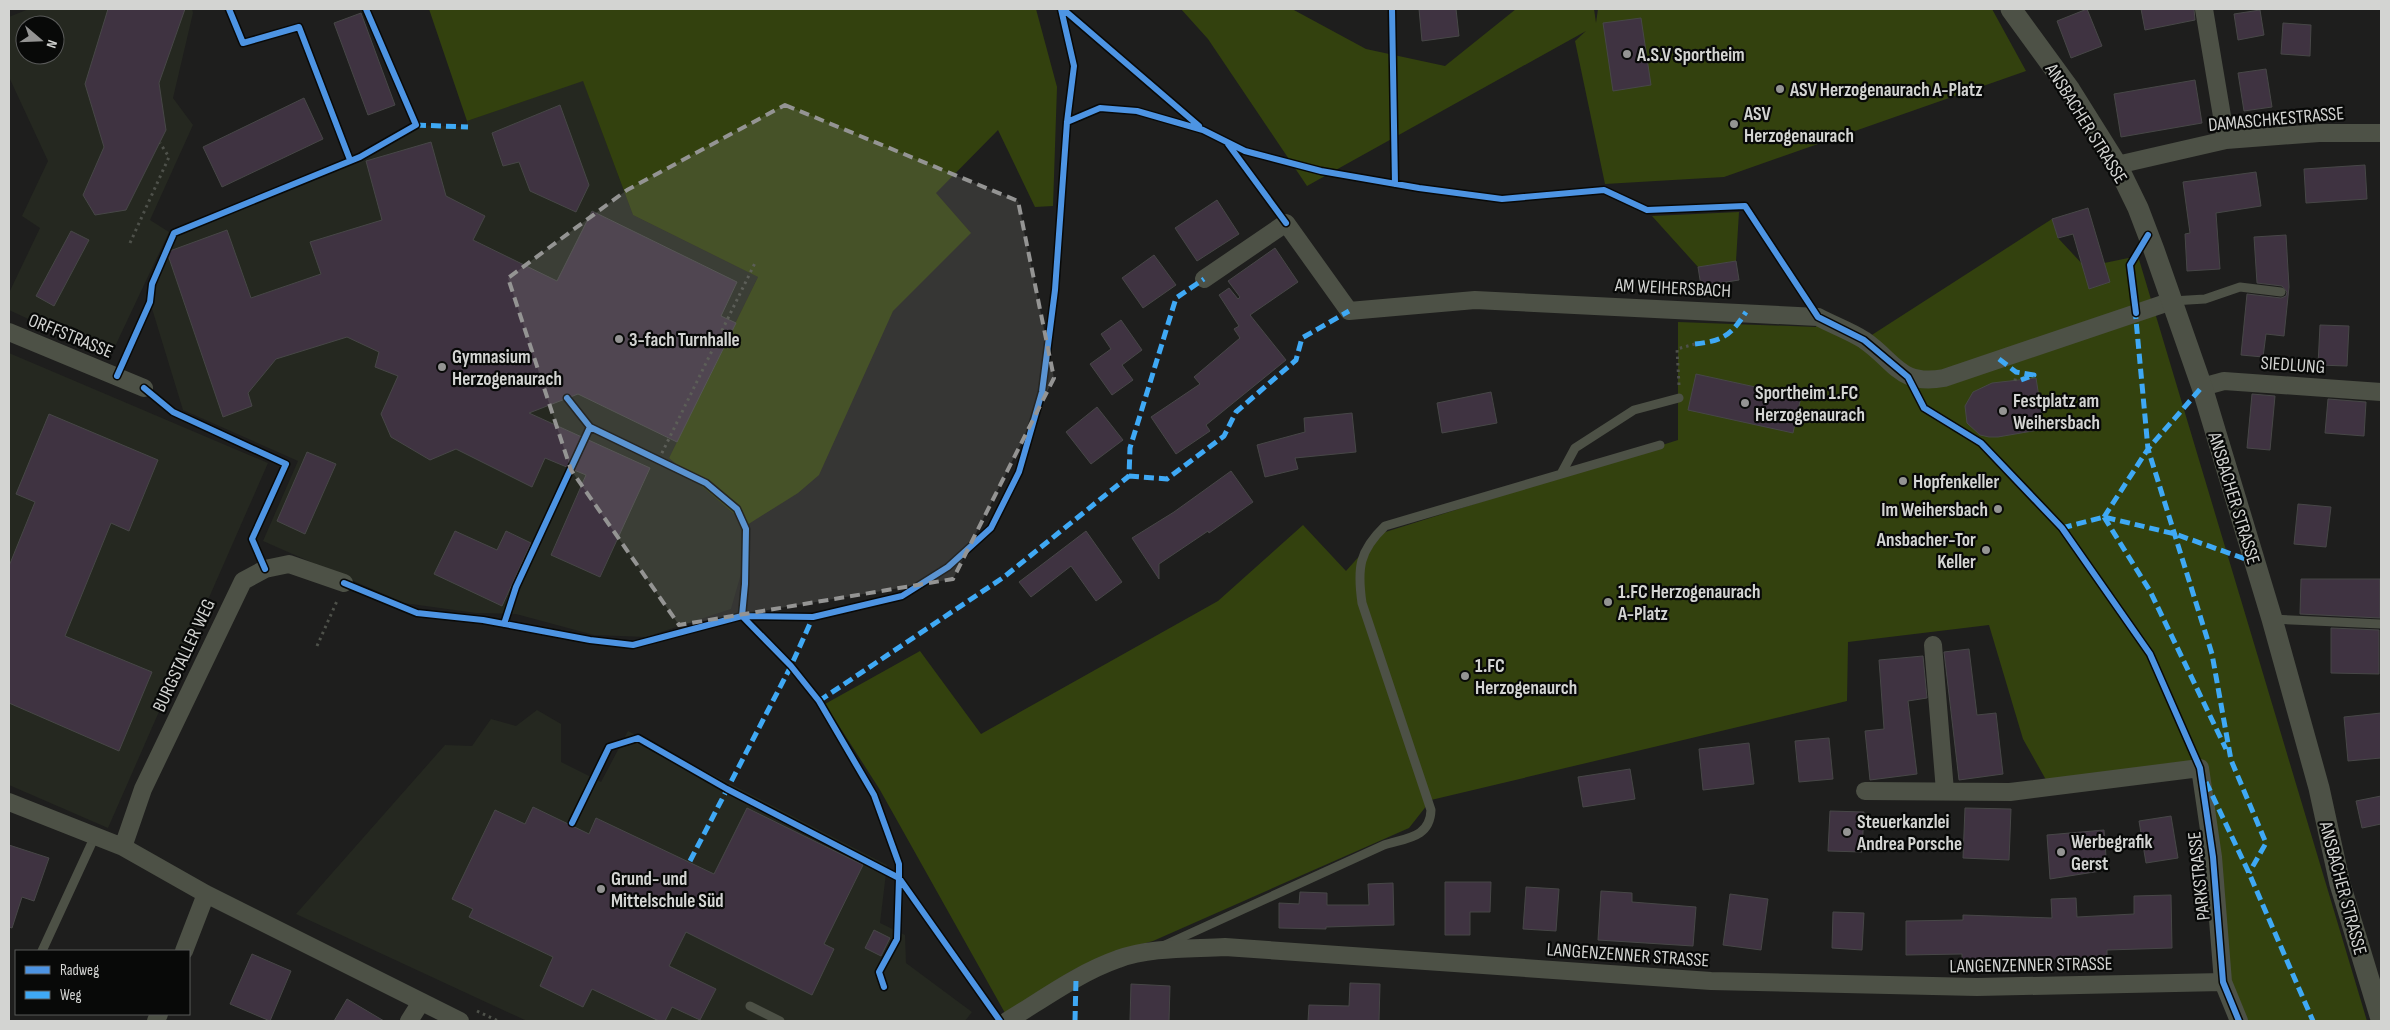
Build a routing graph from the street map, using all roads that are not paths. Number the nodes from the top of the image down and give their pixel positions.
1 (2011, 9) edge
2 (2204, 9) edge
3 (2381, 132) edge
4 (2226, 140) junction
5 (2117, 165) junction
6 (1204, 279) dead end
7 (2282, 292) dead end
8 (2172, 301) junction
9 (9, 332) edge
10 (2202, 387) junction
11 (144, 388) dead end
12 (2381, 392) edge
13 (1679, 398) road end
14 (1660, 445) dead end
15 (1561, 474) junction
16 (344, 583) road end
17 (2272, 619) junction
18 (2381, 624) edge
19 (1933, 645) dead end
20 (1866, 791) dead end
21 (1945, 791) junction
22 (9, 802) edge
23 (95, 836) junction
24 (123, 847) junction
25 (206, 894) junction
26 (42, 950) edge
27 (184, 950) edge
28 (1149, 953) junction
29 (2223, 982) junction
30 (421, 1002) junction
31 (750, 1006) dead end
32 (2381, 1019) edge
33 (410, 1021) edge
34 (460, 1021) edge
35 (780, 1021) edge
36 (1007, 1021) edge
37 (2239, 1021) edge

1 - 5 street, ANSBACHER STRASSE
2 - 4 street
3 - 4 street, DAMASCHKESTRASSE
4 - 5 street, DAMASCHKESTRASSE
5 - 8 street, ANSBACHER STRASSE
6 - 8 street, AM WEIHERSBACH
7 - 8 lane
8 - 10 street, ANSBACHER STRASSE
9 - 11 street, ORFFSTRASSE
10 - 12 street, SIEDLUNG
10 - 17 street, ANSBACHER STRASSE
13 - 15 lane
14 - 15 lane
15 - 28 lane
16 - 24 street, BURGSTALLER WEG
17 - 18 lane
17 - 32 street, ANSBACHER STRASSE
19 - 21 street
20 - 21 street, PARKSTRASSE
21 - 29 street, PARKSTRASSE
22 - 23 street
23 - 24 street
23 - 26 lane
24 - 25 street
25 - 27 street
25 - 30 street
28 - 29 street, LANGENZENNER STRASSE
28 - 36 street, LANGENZENNER STRASSE
29 - 37 street
30 - 33 street
30 - 34 street
31 - 35 lane

